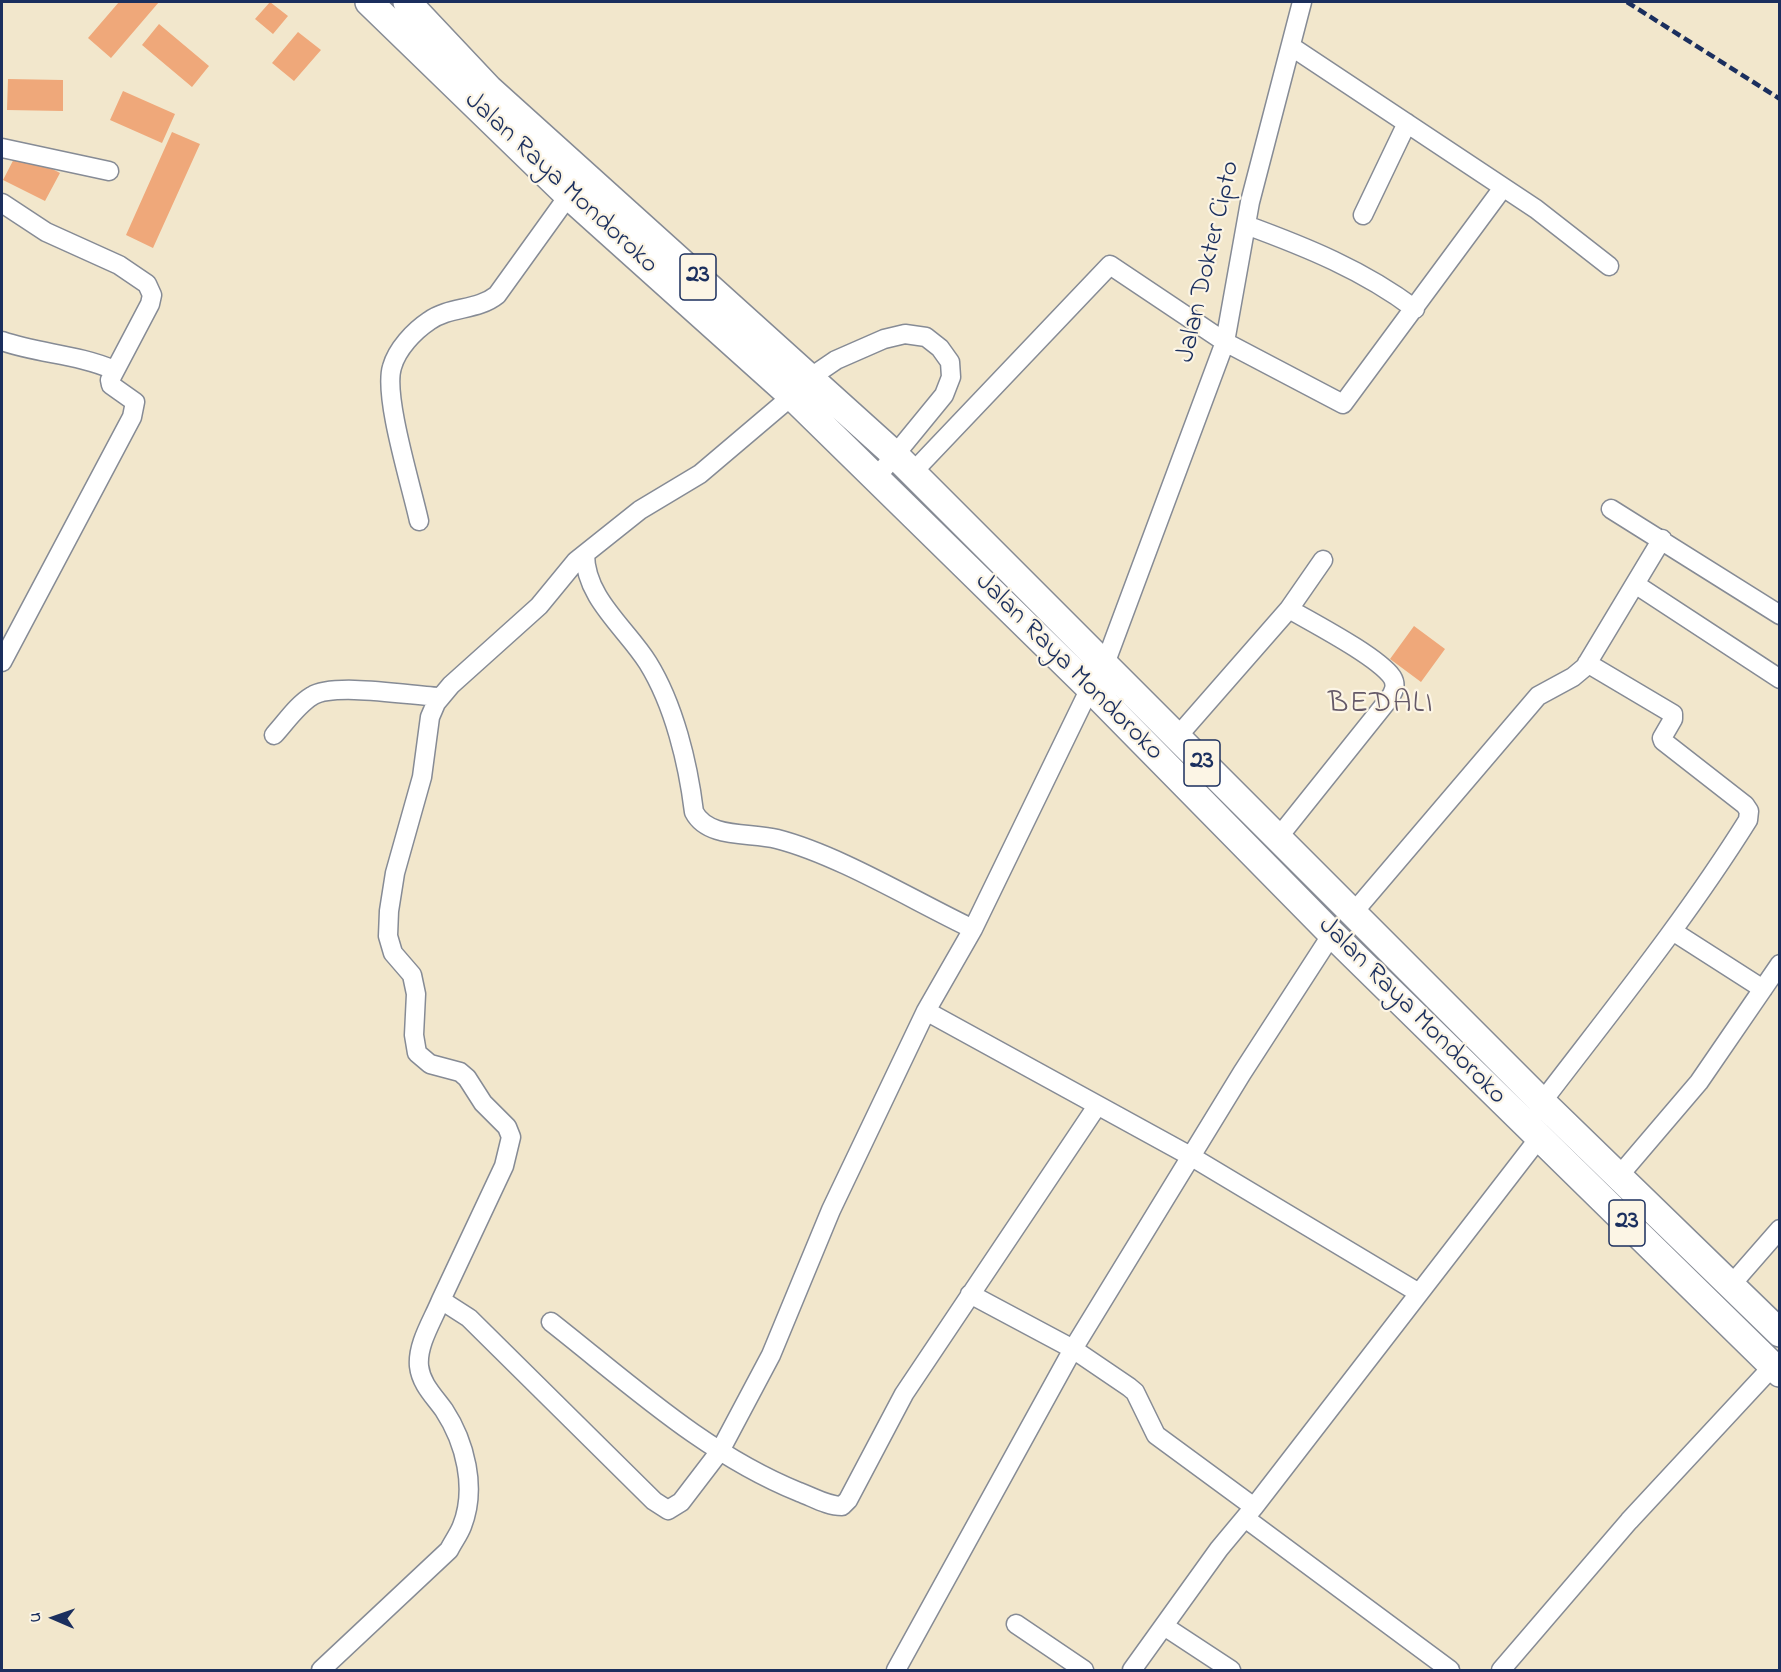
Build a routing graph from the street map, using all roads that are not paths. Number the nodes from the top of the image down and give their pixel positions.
1 (369, 2) edge
2 (407, 2) edge
3 (1302, 2) edge
4 (1292, 47) junction
5 (1407, 123) junction
6 (2, 148) edge
7 (109, 171) dead end
8 (576, 186) junction
9 (1502, 189) junction
10 (2, 203) edge
11 (1363, 215) dead end
12 (1246, 225) junction
13 (1609, 266) dead end
14 (1414, 309) junction
15 (2, 341) edge
16 (1225, 342) junction
17 (114, 370) junction
18 (811, 377) junction
19 (792, 396) junction
20 (903, 463) junction
21 (876, 478) junction
22 (1611, 509) dead end
23 (419, 521) dead end
24 (1662, 539) junction
25 (585, 554) junction
26 (1323, 560) dead end
27 (1635, 584) junction
28 (1289, 609) junction
29 (1779, 615) edge
30 (2, 662) edge
31 (1587, 663) junction
32 (1105, 664) junction
33 (1779, 679) edge
34 (1090, 688) junction
35 (446, 691) junction
36 (274, 735) dead end
37 (1177, 737) junction
38 (1277, 838) junction
39 (1353, 913) junction
40 (973, 929) junction
41 (1674, 932) junction
42 (1332, 934) junction
43 (1779, 964) edge
44 (1763, 989) junction
45 (926, 1011) junction
46 (1493, 1052) junction
47 (1474, 1073) junction
48 (1542, 1102) junction
49 (1096, 1106) junction
50 (1539, 1138) junction
51 (1192, 1157) junction
52 (1618, 1177) junction
53 (1779, 1229) edge
54 (1731, 1285) junction
55 (1419, 1293) junction
56 (970, 1294) junction
57 (441, 1300) junction
58 (551, 1322) dead end
59 (1779, 1333) edge
60 (1073, 1349) junction
61 (1776, 1370) edge
62 (717, 1449) junction
63 (1250, 1513) junction
64 (1016, 1624) dead end
65 (1164, 1626) junction
66 (321, 1671) edge
67 (896, 1671) edge
68 (1084, 1671) edge
69 (1132, 1671) edge
70 (1231, 1671) edge
71 (1450, 1671) edge
72 (1501, 1671) edge

1 - 8 highway, Jalan Raya Mondoroko / 23
2 - 8 highway, Jalan Raya Mondoroko / 23
3 - 4 street, Jalan Dokter Cipto
4 - 5 street
4 - 12 street, Jalan Dokter Cipto
5 - 9 street
5 - 11 street
6 - 7 street
8 - 18 highway, Jalan Raya Mondoroko / 23
8 - 19 highway, Jalan Raya Mondoroko / 23
8 - 23 street
9 - 13 street
9 - 14 street
10 - 17 street
12 - 14 street
12 - 16 street, Jalan Dokter Cipto
14 - 16 street
15 - 17 street
16 - 20 street
16 - 32 street, Jalan Dokter Cipto
17 - 30 street
18 - 19 street
18 - 20 highway, Jalan Raya Mondoroko / 23
18 - 20 street
19 - 21 highway, Jalan Raya Mondoroko / 23
19 - 25 street
20 - 21 street
20 - 32 highway, Jalan Raya Mondoroko / 23
21 - 34 highway, Jalan Raya Mondoroko / 23
22 - 24 street
24 - 27 street
24 - 29 street
25 - 35 street
25 - 40 street
26 - 28 street
27 - 31 street
27 - 33 street
28 - 37 street
28 - 38 street
31 - 39 street
31 - 41 street
32 - 37 highway, Jalan Raya Mondoroko / 23
34 - 40 street
34 - 42 highway, Jalan Raya Mondoroko / 23
35 - 36 street
35 - 57 street
37 - 38 highway, Jalan Raya Mondoroko / 23
38 - 39 highway, Jalan Raya Mondoroko / 23
39 - 46 highway, Jalan Raya Mondoroko / 23
40 - 45 street
41 - 44 street
41 - 48 street
42 - 47 highway, Jalan Raya Mondoroko / 23
42 - 51 street
43 - 44 street
44 - 52 street
45 - 49 street
45 - 62 street
46 - 47 highway
46 - 48 highway, Jalan Raya Mondoroko / 23
47 - 50 highway, Jalan Raya Mondoroko / 23
48 - 52 highway, Jalan Raya Mondoroko / 23
49 - 51 street
49 - 56 street
50 - 55 street
50 - 61 highway, Jalan Raya Mondoroko / 23
51 - 55 street
51 - 60 street
52 - 54 highway, Jalan Raya Mondoroko / 23
53 - 54 street
54 - 59 highway, Jalan Raya Mondoroko / 23
55 - 63 street
56 - 60 street
56 - 62 street
57 - 62 street
57 - 66 street
58 - 62 street
60 - 63 street
60 - 67 street
61 - 72 street
63 - 65 street
63 - 71 street
64 - 68 street
65 - 69 street
65 - 70 street

